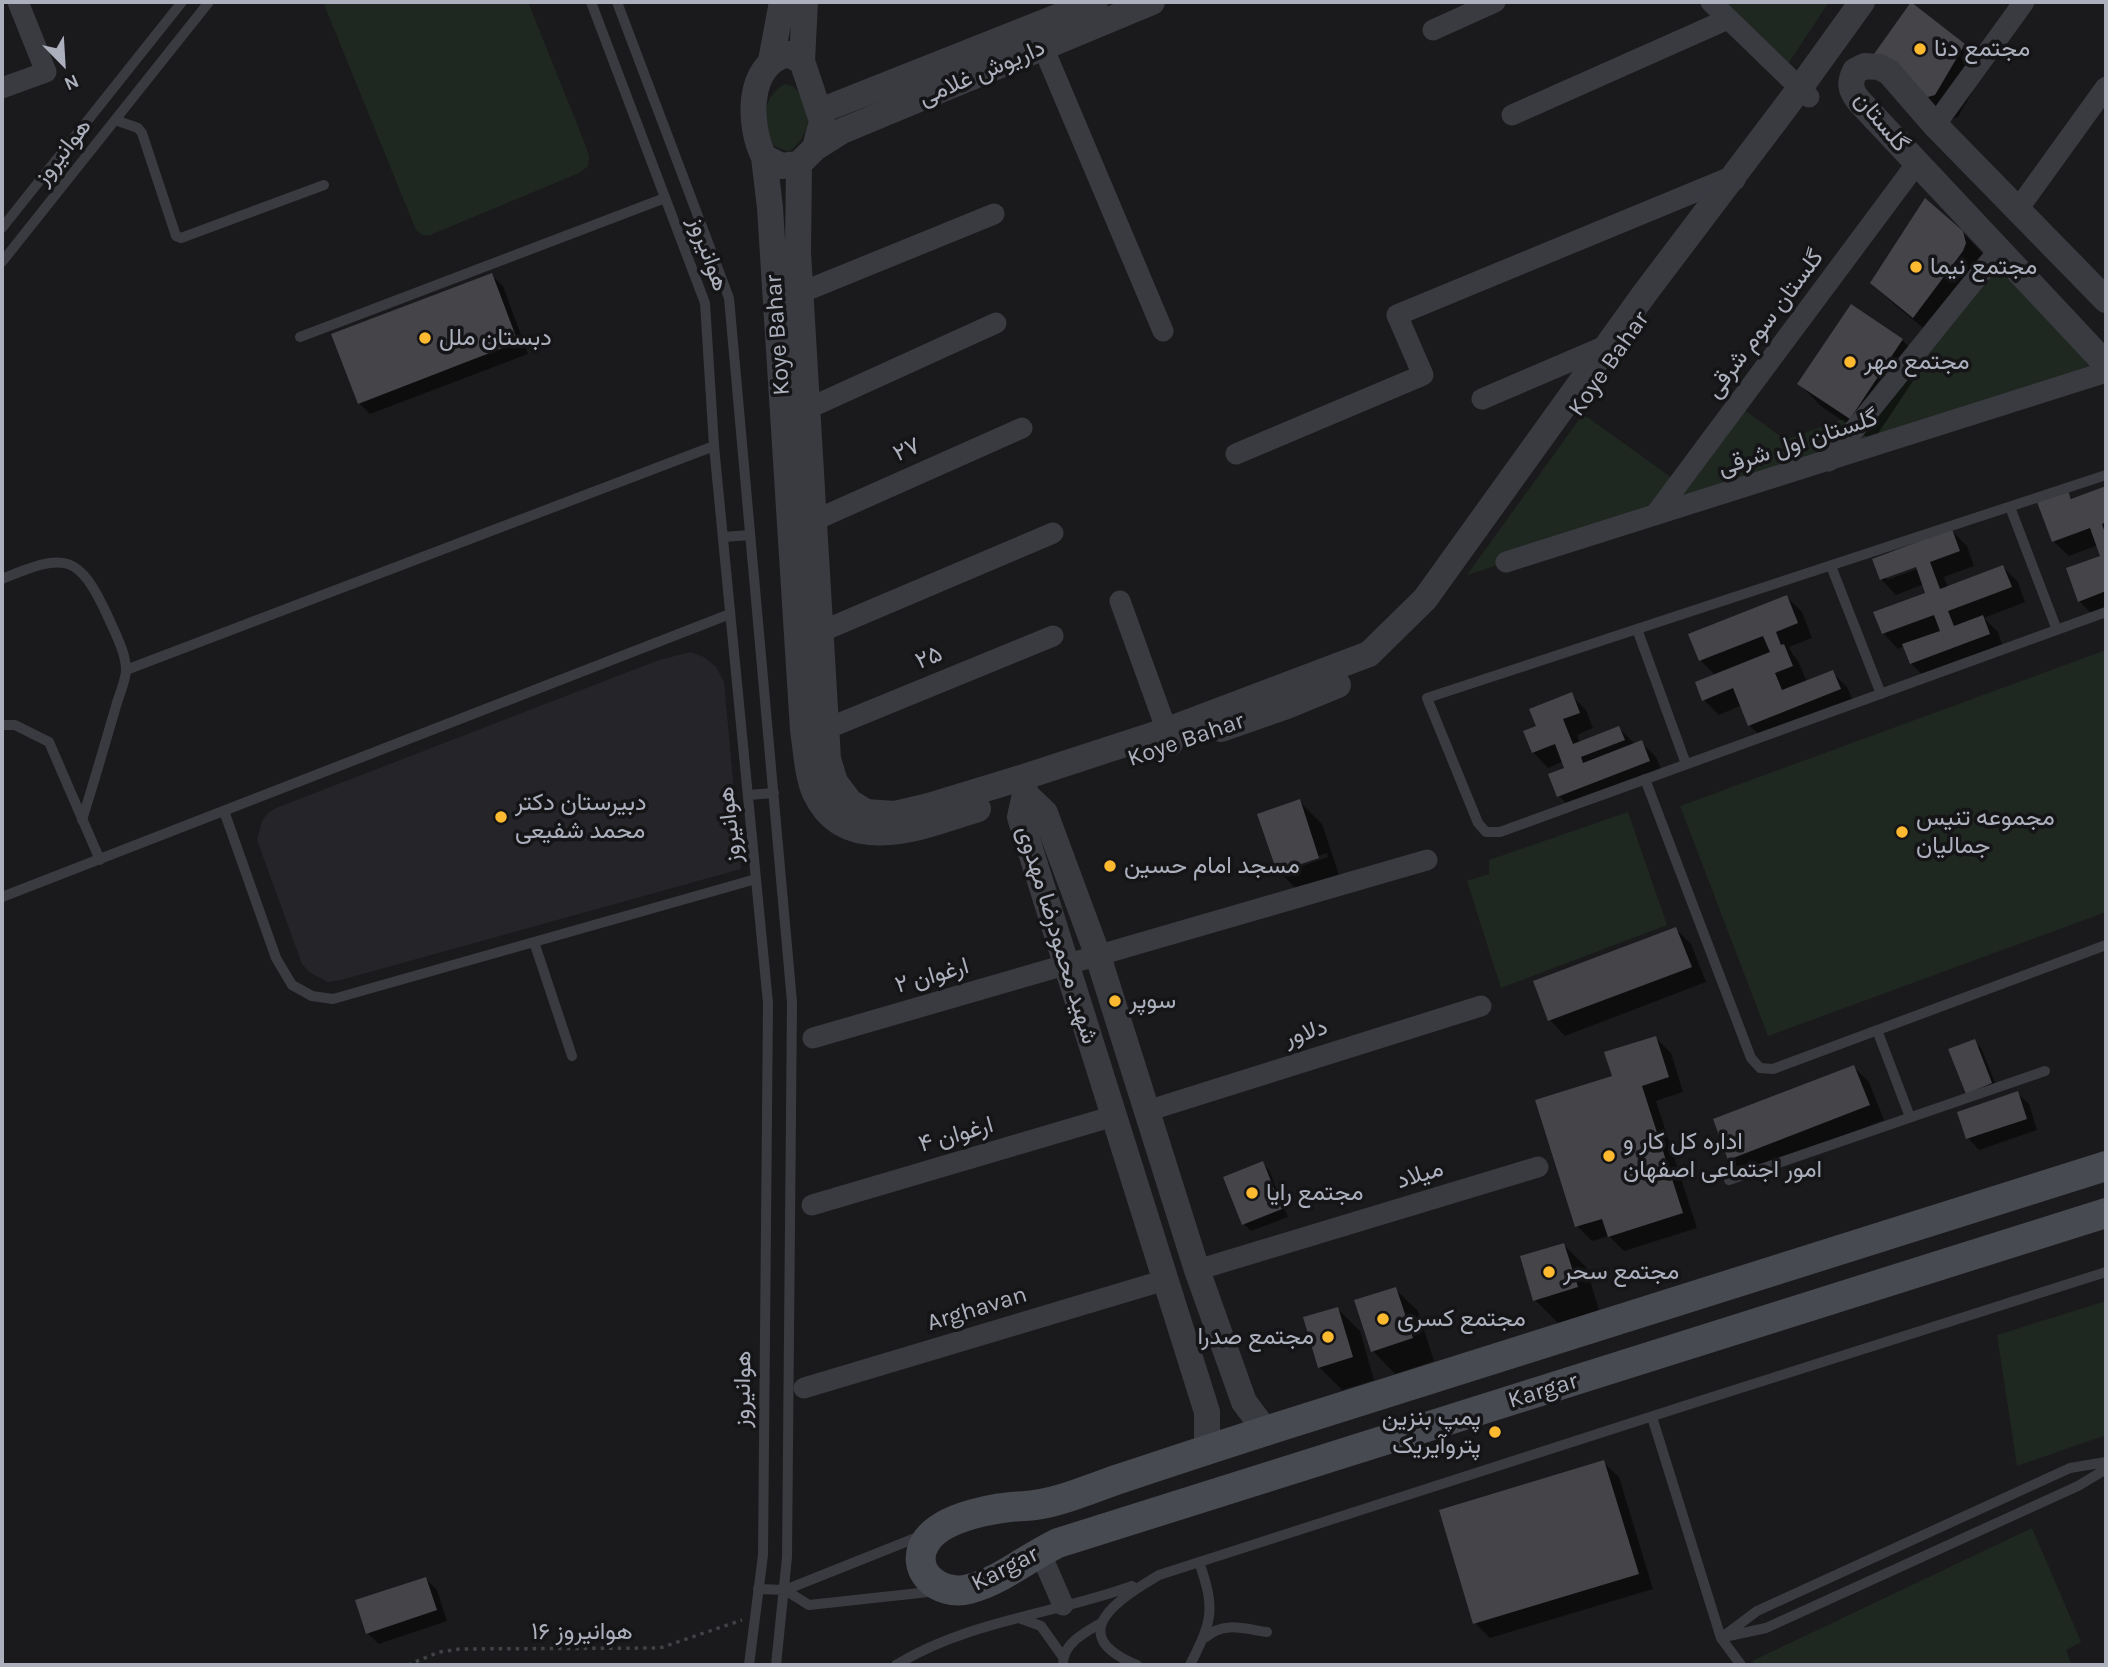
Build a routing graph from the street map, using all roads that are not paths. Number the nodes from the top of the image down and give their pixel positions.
1 (18, 2) edge
2 (182, 2) edge
3 (209, 2) edge
4 (591, 2) edge
5 (801, 2) edge
6 (1095, 2) edge
7 (1152, 2) edge
8 (1495, 2) edge
9 (1711, 2) edge
10 (1862, 2) edge
11 (1879, 2) edge
12 (2024, 2) edge
13 (619, 7) edge
14 (598, 19) junction
15 (1728, 19) junction
16 (1433, 30) dead end
17 (1043, 47) junction
18 (771, 61) junction
19 (802, 61) junction
20 (2106, 87) edge
21 (2, 88) edge
22 (1804, 92) junction
23 (820, 111) junction
24 (1512, 115) dead end
25 (115, 120) junction
26 (1935, 125) junction
27 (806, 156) junction
28 (764, 157) junction
29 (1917, 163) junction
30 (1736, 181) junction
31 (324, 186) dead end
32 (665, 198) junction
33 (2018, 209) junction
34 (994, 214) dead end
35 (2, 228) edge
36 (1999, 250) junction
37 (2, 262) edge
38 (800, 293) junction
39 (2106, 300) edge
40 (996, 323) dead end
41 (1163, 331) dead end
42 (299, 337) dead end
43 (1608, 345) junction
44 (2106, 364) edge
45 (2106, 372) edge
46 (1482, 398) dead end
47 (807, 409) junction
48 (1022, 428) dead end
49 (714, 446) junction
50 (1236, 453) dead end
51 (1829, 461) junction
52 (2106, 475) edge
53 (2010, 507) junction
54 (1655, 516) junction
55 (813, 521) junction
56 (1053, 533) dead end
57 (750, 535) junction
58 (724, 537) junction
59 (1506, 562) dead end
60 (1831, 566) junction
61 (2, 579) edge
62 (1120, 601) dead end
63 (2106, 612) edge
64 (730, 614) junction
65 (1637, 629) junction
66 (2057, 630) junction
67 (820, 632) junction
68 (1053, 636) dead end
69 (126, 670) junction
70 (1881, 694) junction
71 (2, 725) edge
72 (826, 729) junction
73 (1170, 737) junction
74 (1686, 764) junction
75 (1646, 779) junction
76 (1024, 786) junction
77 (774, 793) junction
78 (748, 795) junction
79 (224, 811) junction
80 (82, 820) junction
81 (100, 860) junction
82 (1427, 860) dead end
83 (756, 879) junction
84 (2, 897) edge
85 (534, 942) junction
86 (2106, 946) edge
87 (1097, 956) junction
88 (1066, 965) junction
89 (1481, 1006) dead end
90 (1877, 1030) junction
91 (813, 1038) dead end
92 (572, 1056) dead end
93 (768, 1063) junction
94 (792, 1065) junction
95 (2045, 1071) dead end
96 (1147, 1111) junction
97 (1114, 1116) junction
98 (1910, 1117) junction
99 (2106, 1166) edge
100 (1538, 1167) dead end
101 (1729, 1180) dead end
102 (812, 1205) dead end
103 (2106, 1213) edge
104 (1197, 1269) junction
105 (2106, 1272) edge
106 (1165, 1280) junction
107 (804, 1388) dead end
108 (1652, 1417) junction
109 (1265, 1430) junction
110 (1207, 1450) junction
111 (2106, 1462) edge
112 (2106, 1469) edge
113 (935, 1531) junction
114 (1040, 1552) junction
115 (1199, 1562) junction
116 (1154, 1578) junction
117 (758, 1589) junction
118 (785, 1590) junction
119 (947, 1590) junction
120 (1063, 1605) junction
121 (1017, 1618) junction
122 (1101, 1623) junction
123 (1267, 1632) dead end
124 (1721, 1638) junction
125 (1201, 1642) junction
126 (1063, 1661) edge
127 (749, 1665) edge
128 (776, 1665) edge
129 (896, 1665) edge
130 (1137, 1665) edge
131 (1190, 1665) edge
132 (1741, 1665) edge

1 - 21 street
2 - 35 lane, هوانیروز
3 - 25 lane, هوانیروز
4 - 14 lane, هوانیروز
5 - 18 street, Koye Bahar
5 - 19 street
6 - 23 street, داریوش غلامی
7 - 17 street, داریوش غلامی
8 - 16 street
9 - 15 street
10 - 22 street, Koye Bahar
11 - 22 street, Koye Bahar
12 - 26 street
13 - 14 lane
13 - 57 lane, هوانیروز
14 - 32 lane, هوانیروز
15 - 22 street
15 - 24 street
17 - 27 street, داریوش غلامی
17 - 41 street
18 - 19 street
18 - 28 street, Koye Bahar
19 - 23 street, Koye Bahar
20 - 33 street
22 - 30 street, Koye Bahar
23 - 27 street, Koye Bahar
25 - 31 lane
25 - 37 lane, هوانیروز
26 - 29 street, گلستان
26 - 33 street, گلستان
27 - 28 street
27 - 38 street, Koye Bahar
28 - 76 street, Koye Bahar
29 - 36 street, گلستان
29 - 54 street, گلستان سوم شرقی
30 - 43 street, Koye Bahar
30 - 50 street
30 - 73 street, Koye Bahar
32 - 42 lane
32 - 49 lane, هوانیروز
33 - 39 street, گلستان
34 - 38 street
36 - 44 street, گلستان
36 - 51 street
38 - 47 street, Koye Bahar
40 - 47 street
43 - 46 street
43 - 73 street, Koye Bahar
45 - 51 street, گلستان اول شرقی
47 - 55 street, Koye Bahar
48 - 55 street, ۲۷
49 - 58 lane, هوانیروز
49 - 69 lane
51 - 54 street, گلستان اول شرقی
52 - 53 lane
53 - 60 lane
53 - 66 lane
54 - 59 street, گلستان اول شرقی
55 - 67 street, Koye Bahar
56 - 67 street
57 - 58 lane
57 - 77 lane, هوانیروز
58 - 64 lane, هوانیروز
60 - 65 lane
60 - 70 lane
61 - 69 lane
62 - 73 street
63 - 66 lane
64 - 78 lane, هوانیروز
64 - 79 lane
65 - 74 lane
65 - 75 lane
66 - 70 lane
67 - 72 street, Koye Bahar
68 - 72 street, ۲۵
69 - 80 lane
70 - 74 lane
71 - 80 lane
72 - 76 street, Koye Bahar
73 - 76 street, Koye Bahar
74 - 75 lane
75 - 90 lane
76 - 87 street, شهید محمودرضا مهدوی
76 - 88 street, شهید محمودرضا مهدوی
77 - 78 lane
77 - 94 lane, هوانیروز
78 - 83 lane, هوانیروز
79 - 81 lane
79 - 85 lane
80 - 81 lane
81 - 84 lane
82 - 87 street, ارغوان ۲
83 - 85 lane
83 - 93 lane, هوانیروز
85 - 92 lane
86 - 90 lane
87 - 88 street, ارغوان ۲
87 - 96 street, شهید محمودرضا مهدوی
88 - 91 street, ارغوان ۲
88 - 97 street, شهید محمودرضا مهدوی
89 - 96 street, دلاور
90 - 98 lane
93 - 94 lane
93 - 117 lane, هوانیروز
94 - 118 lane, هوانیروز
95 - 98 lane
96 - 104 street, شهید محمودرضا مهدوی
97 - 102 street, ارغوان ۴
97 - 106 street, شهید محمودرضا مهدوی
98 - 101 lane
99 - 109 main road, Kargar
100 - 104 street, میلاد
103 - 114 main road, Kargar
104 - 106 street
104 - 109 street, شهید محمودرضا مهدوی
105 - 108 lane
106 - 107 street, Arghavan
106 - 110 street, شهید محمودرضا مهدوی
108 - 115 lane
108 - 124 lane
109 - 110 main road, Kargar
110 - 113 main road, Kargar
111 - 124 lane
112 - 124 lane
113 - 118 lane
113 - 119 main road, Kargar
114 - 119 main road, Kargar
114 - 120 street
115 - 116 lane
115 - 125 lane
116 - 120 lane
116 - 122 lane
117 - 118 lane
117 - 127 lane, هوانیروز
118 - 119 lane
118 - 128 lane, هوانیروز
120 - 121 lane
121 - 126 lane
121 - 129 lane
122 - 126 lane
122 - 130 lane
123 - 125 lane
124 - 132 lane
125 - 131 lane

